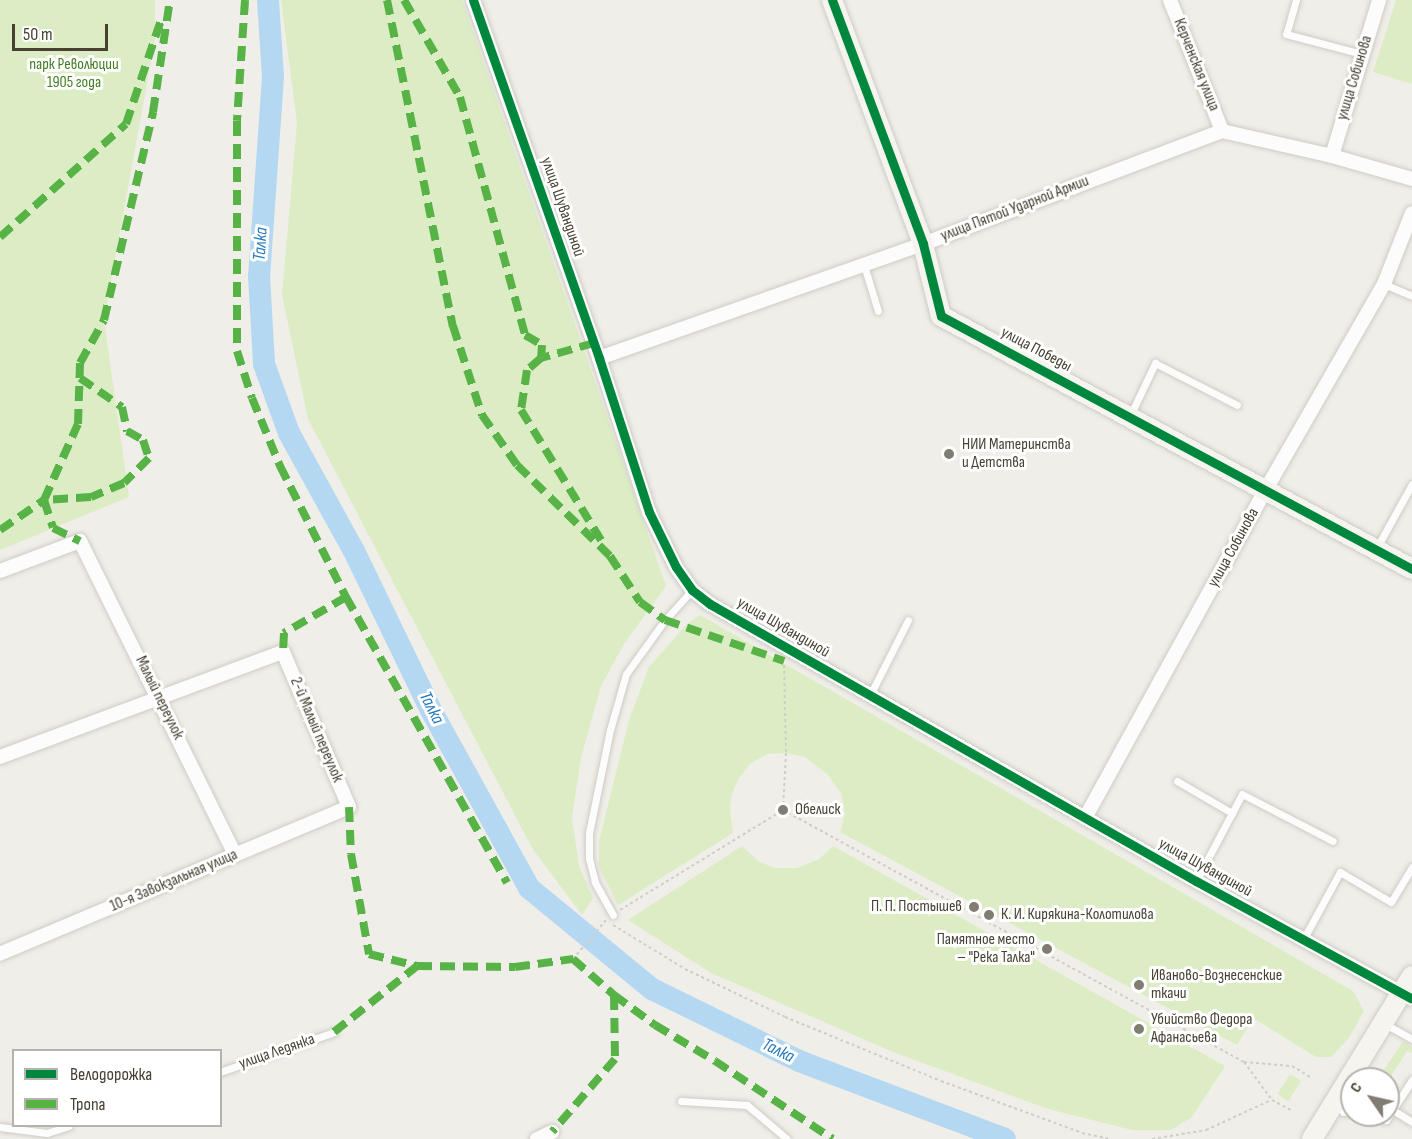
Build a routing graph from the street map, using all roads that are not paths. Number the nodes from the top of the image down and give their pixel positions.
1 (473, 0) edge
2 (832, 0) edge
3 (1170, 0) edge
4 (1296, 0) edge
5 (1379, 0) edge
6 (1362, 54) junction
7 (1222, 131) junction
8 (1332, 156) junction
9 (1412, 179) edge
10 (1412, 213) edge
11 (923, 244) junction
12 (864, 265) junction
13 (1384, 284) junction
14 (1412, 296) edge
15 (878, 310) dead end
16 (599, 358) junction
17 (1237, 405) dead end
18 (1130, 418) junction
19 (1412, 484) edge
20 (1265, 491) junction
21 (1376, 549) junction
22 (1412, 569) edge
23 (0, 571) edge
24 (692, 590) junction
25 (908, 620) dead end
26 (869, 695) junction
27 (159, 698) junction
28 (0, 757) edge
29 (1177, 782) dead end
30 (349, 807) joint
31 (1232, 813) junction
32 (1085, 818) junction
33 (1333, 841) dead end
34 (235, 855) junction
35 (1412, 867) edge
36 (1196, 881) junction
37 (610, 917) road end
38 (1304, 938) junction
39 (0, 954) edge
40 (1409, 990) edge
41 (1387, 1026) junction
42 (334, 1032) dead end
43 (1412, 1039) edge
44 (1368, 1067) edge
45 (222, 1071) edge
46 (1412, 1080) edge
47 (1400, 1099) edge
48 (681, 1101) dead end
49 (1340, 1120) edge
50 (0, 1127) edge
51 (64, 1127) edge
52 (552, 1132) dead end
53 (537, 1139) edge
54 (786, 1139) edge
55 (1312, 1139) edge
56 (1326, 1139) edge

1 - 16 street, улица Шувандиной
2 - 11 street, улица Победы
3 - 7 street, Керченская улица
4 - 6 lane
5 - 6 street, улица Собинова
6 - 8 street, улица Собинова
7 - 8 street
7 - 11 street, улица Пятой Ударной Армии
8 - 9 street
10 - 13 street, улица Собинова
11 - 12 street, улица Пятой Ударной Армии
11 - 18 street, улица Победы
12 - 15 lane
12 - 16 street, улица Пятой Ударной Армии
13 - 14 lane
13 - 20 street, улица Собинова
16 - 24 street, улица Шувандиной
17 - 18 lane
18 - 20 street, улица Победы
19 - 21 lane
20 - 21 street, улица Победы
20 - 32 street, улица Собинова
21 - 22 street, улица Победы
23 - 27 street, Малый переулок
24 - 26 street, улица Шувандиной
24 - 37 lane
25 - 26 lane
26 - 32 street, улица Шувандиной
27 - 28 street
27 - 30 street, 2-й Малый переулок
27 - 34 street, Малый переулок
29 - 31 lane
30 - 34 street, 10-я Завокзальная улица
31 - 33 lane
31 - 36 lane
32 - 36 street, улица Шувандиной
34 - 39 street, 10-я Завокзальная улица
35 - 38 lane
36 - 38 street, улица Шувандиной
38 - 40 street, улица Шувандиной
40 - 41 street
41 - 43 lane
41 - 44 street
41 - 55 street
42 - 45 lane, улица Ледянка
46 - 47 lane
48 - 54 lane
49 - 56 street
50 - 51 lane
52 - 53 street

